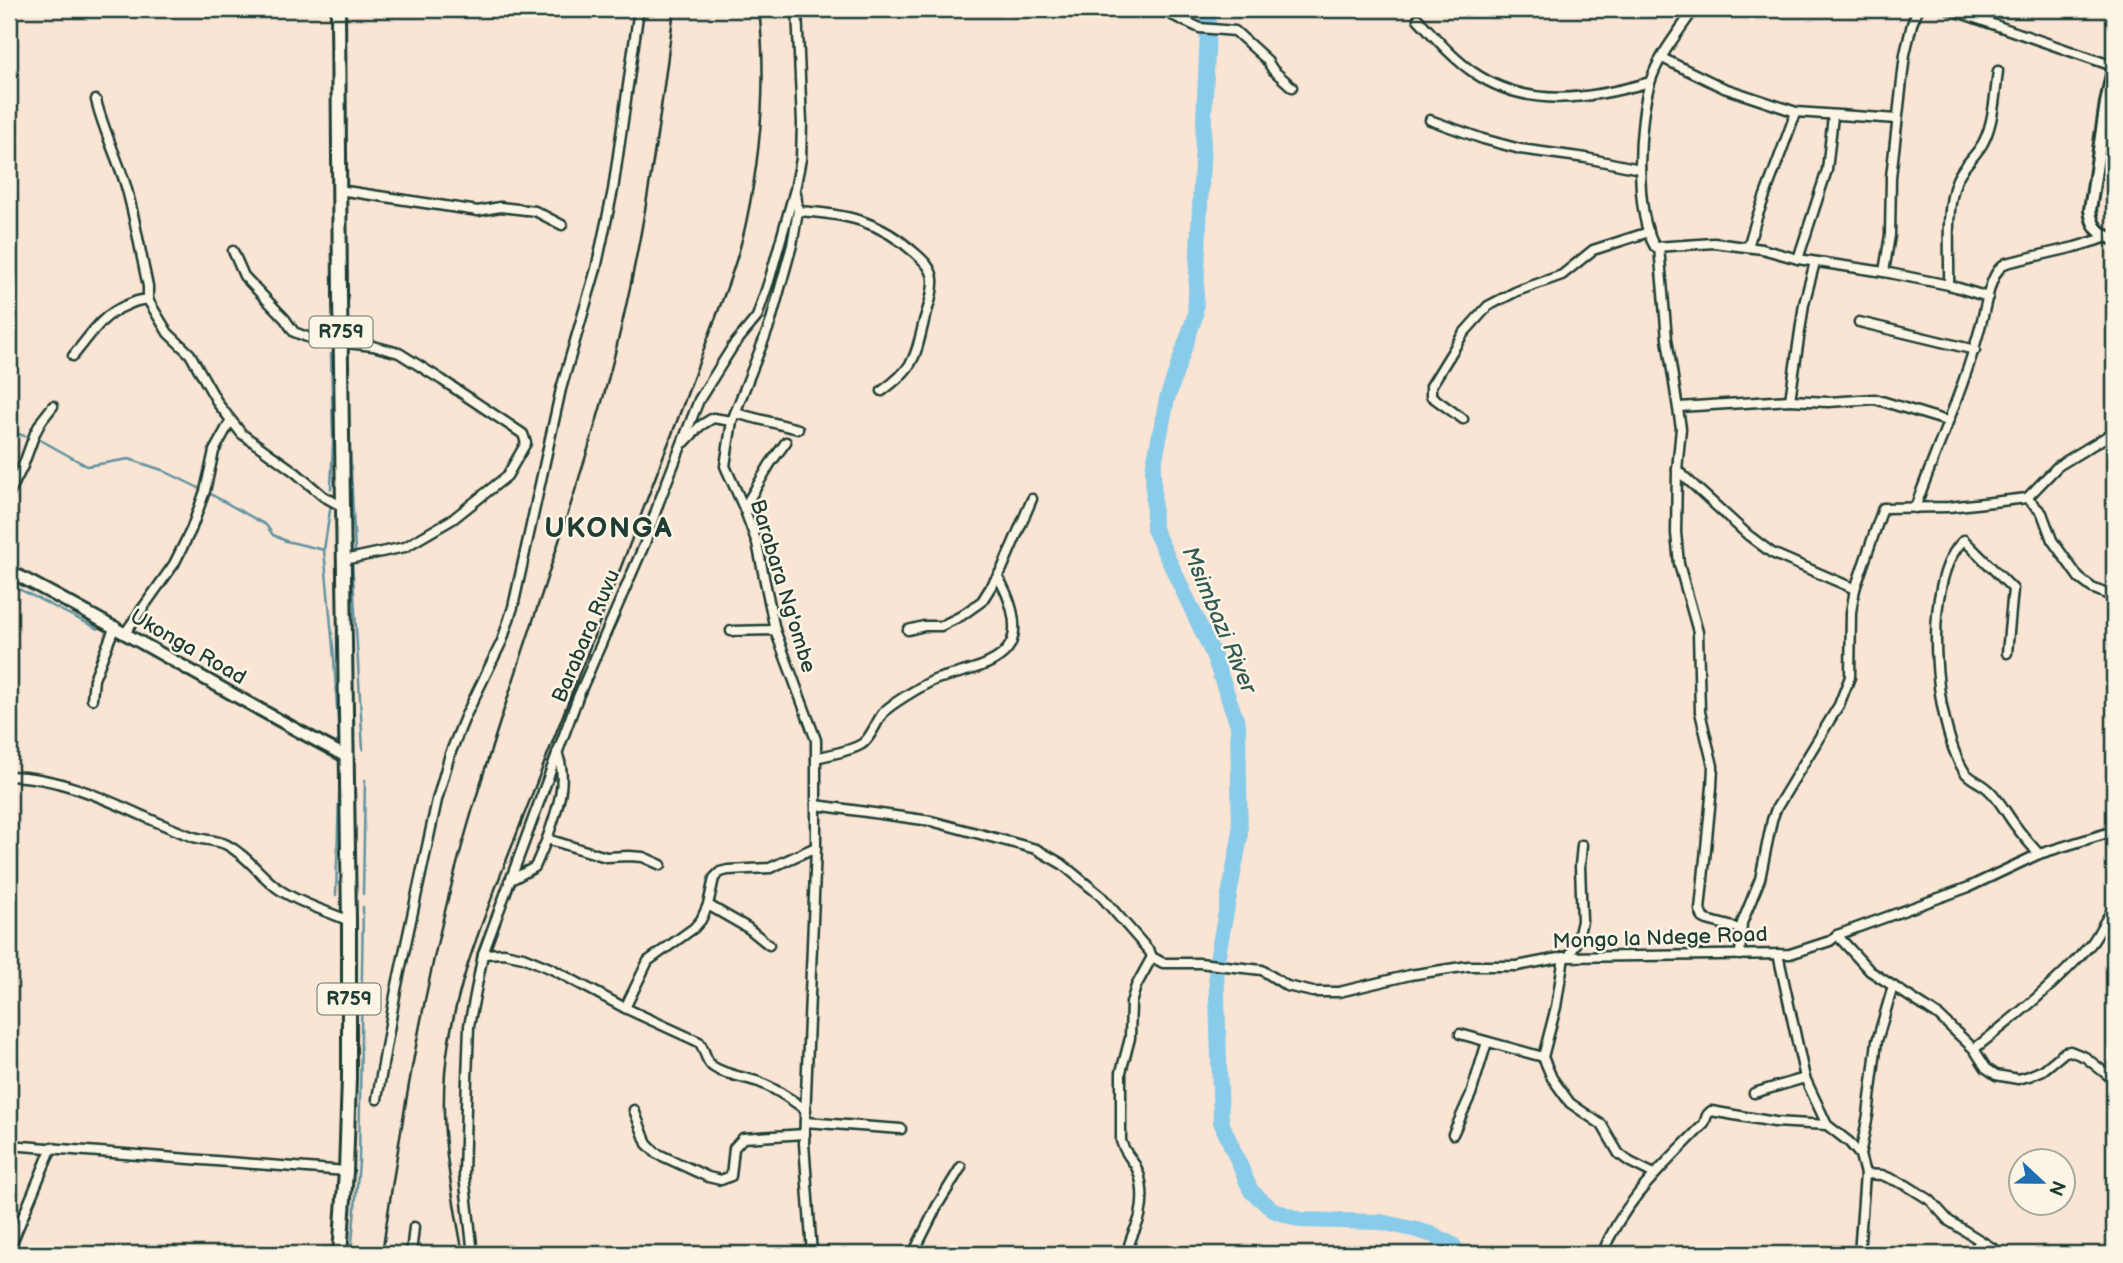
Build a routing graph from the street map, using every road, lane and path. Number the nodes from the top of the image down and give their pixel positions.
1 (338, 9) edge
2 (639, 9) edge
3 (797, 9) edge
4 (1158, 9) edge
5 (1694, 9) edge
6 (1918, 9) edge
7 (1955, 10) edge
8 (1418, 19) dead end
9 (1662, 58) junction
10 (2114, 65) edge
11 (1998, 71) dead end
12 (1650, 82) junction
13 (1292, 87) dead end
14 (96, 100) dead end
15 (1796, 112) junction
16 (1833, 116) junction
17 (1896, 119) junction
18 (1430, 120) dead end
19 (1640, 169) junction
20 (795, 189) junction
21 (339, 190) junction
22 (798, 211) junction
23 (562, 225) dead end
24 (1649, 232) junction
25 (2111, 238) edge
26 (1659, 247) junction
27 (1748, 247) junction
28 (233, 251) dead end
29 (1798, 260) junction
30 (1815, 262) junction
31 (1884, 272) junction
32 (1949, 285) junction
33 (1988, 297) junction
34 (148, 300) junction
35 (1859, 321) dead end
36 (342, 342) junction
37 (1975, 349) junction
38 (73, 356) dead end
39 (882, 391) dead end
40 (1790, 400) junction
41 (53, 406) dead end
42 (1679, 407) junction
43 (734, 417) junction
44 (1463, 419) dead end
45 (1947, 421) junction
46 (230, 422) junction
47 (798, 429) dead end
48 (2114, 432) edge
49 (786, 442) dead end
50 (680, 447) junction
51 (1677, 470) junction
52 (2114, 471) edge
53 (9, 494) edge
54 (2114, 496) edge
55 (2027, 498) junction
56 (1032, 499) dead end
57 (343, 507) junction
58 (744, 508) junction
59 (1915, 508) junction
60 (344, 560) junction
61 (9, 571) edge
62 (998, 577) junction
63 (1855, 589) junction
64 (2114, 597) edge
65 (115, 626) junction
66 (775, 630) junction
67 (731, 631) dead end
68 (908, 631) dead end
69 (125, 633) junction
70 (2007, 653) dead end
71 (92, 699) dead end
72 (557, 753) junction
73 (347, 757) junction
74 (816, 758) junction
75 (9, 776) edge
76 (816, 805) junction
77 (2114, 831) edge
78 (547, 839) junction
79 (1582, 845) dead end
80 (816, 847) junction
81 (2039, 854) junction
82 (661, 865) dead end
83 (509, 881) junction
84 (708, 905) junction
85 (2114, 909) edge
86 (349, 921) junction
87 (1741, 929) junction
88 (1837, 935) junction
89 (769, 944) dead end
90 (483, 954) junction
91 (1778, 954) junction
92 (1740, 955) junction
93 (1152, 957) junction
94 (1567, 957) junction
95 (1893, 986) junction
96 (625, 1008) junction
97 (1460, 1034) dead end
98 (1488, 1042) junction
99 (1975, 1049) junction
100 (1543, 1057) junction
101 (1805, 1078) junction
102 (2114, 1080) edge
103 (1754, 1093) dead end
104 (377, 1099) dead end
105 (634, 1110) dead end
106 (806, 1110) junction
107 (805, 1122) junction
108 (1827, 1125) junction
109 (901, 1129) dead end
110 (805, 1134) junction
111 (1453, 1134) dead end
112 (9, 1145) edge
113 (52, 1147) junction
114 (1860, 1155) junction
115 (961, 1167) dead end
116 (346, 1171) junction
117 (1654, 1174) junction
118 (1865, 1174) junction
119 (414, 1227) dead end
120 (1980, 1242) junction
121 (9, 1250) edge
122 (1128, 1253) edge
123 (340, 1254) edge
124 (411, 1254) edge
125 (474, 1254) edge
126 (812, 1254) edge
127 (913, 1254) edge
128 (1602, 1254) edge
129 (1859, 1254) edge
130 (1971, 1254) edge
131 (2002, 1254) edge

1 - 21 main road, R759
2 - 104 street
3 - 20 street, Barabara Ruvu
4 - 13 street
5 - 9 street
6 - 17 street
7 - 10 street
8 - 12 street
9 - 12 street
9 - 15 street
10 - 25 street
11 - 32 street
12 - 19 street
14 - 34 street
15 - 16 street
15 - 27 street
16 - 17 street
16 - 29 street
17 - 31 street
18 - 19 street
19 - 24 street
20 - 22 street, Barabara Ng'ombe
20 - 50 street, Barabara Ruvu
21 - 23 street
21 - 36 main road, R759
22 - 39 street
22 - 43 street, Barabara Ng'ombe
24 - 26 street
24 - 44 street
25 - 33 street
26 - 27 street
26 - 42 street
27 - 29 street
28 - 36 street
29 - 30 street
30 - 31 street
30 - 40 street
31 - 32 street
32 - 33 street
33 - 37 street
34 - 38 street
34 - 46 street
35 - 37 street
36 - 57 main road, R759
36 - 60 street
37 - 45 street
40 - 42 street
40 - 45 street
41 - 53 street
42 - 51 street
43 - 47 street
43 - 50 street
43 - 58 street, Barabara Ng'ombe
45 - 59 street
46 - 57 street
46 - 69 street
48 - 55 street
49 - 58 street
50 - 72 street, Barabara Ruvu
51 - 63 street
51 - 87 street
52 - 54 street
55 - 59 street
55 - 64 street
56 - 62 street
57 - 60 main road, R759
58 - 66 street, Barabara Ng'ombe
59 - 63 street
60 - 73 main road, R759
61 - 65 street, Ukonga Road
62 - 68 street
62 - 74 street
63 - 87 street
65 - 69 street, Ukonga Road
65 - 71 street
66 - 67 street
66 - 74 street, Barabara Ng'ombe
69 - 73 street, Ukonga Road
70 - 81 street
72 - 78 street
72 - 83 street, Barabara Ruvu
73 - 86 main road, R759
74 - 76 street, Barabara Ng'ombe
75 - 86 street
76 - 80 street, Barabara Ng'ombe
76 - 93 street
77 - 81 street, Mongo la Ndege Road
78 - 82 street
78 - 83 street
79 - 94 street
80 - 84 street
80 - 106 street, Barabara Ng'ombe
81 - 88 street, Mongo la Ndege Road
83 - 90 street, Barabara Ruvu
84 - 89 street
84 - 96 street
85 - 99 street
86 - 116 main road, R759
87 - 92 street
88 - 91 street, Mongo la Ndege Road
88 - 95 street
90 - 96 street
90 - 125 street, Barabara Ruvu
91 - 92 street, Mongo la Ndege Road
91 - 101 street
92 - 94 street, Mongo la Ndege Road
93 - 94 street, Mongo la Ndege Road
93 - 122 street
94 - 100 street
95 - 99 street
95 - 114 street
96 - 106 street
97 - 98 street
98 - 100 street
98 - 111 street
99 - 102 street
100 - 117 street
101 - 103 street
101 - 108 street
105 - 110 street
106 - 107 street, Barabara Ng'ombe
107 - 109 street
107 - 110 street, Barabara Ng'ombe
108 - 114 street
108 - 117 street
110 - 126 street, Barabara Ng'ombe
112 - 113 street
113 - 116 street
113 - 121 street
114 - 118 street
115 - 127 street
116 - 123 main road, R759
117 - 128 street
118 - 120 street
118 - 129 street
119 - 124 street
120 - 130 street
120 - 131 street

